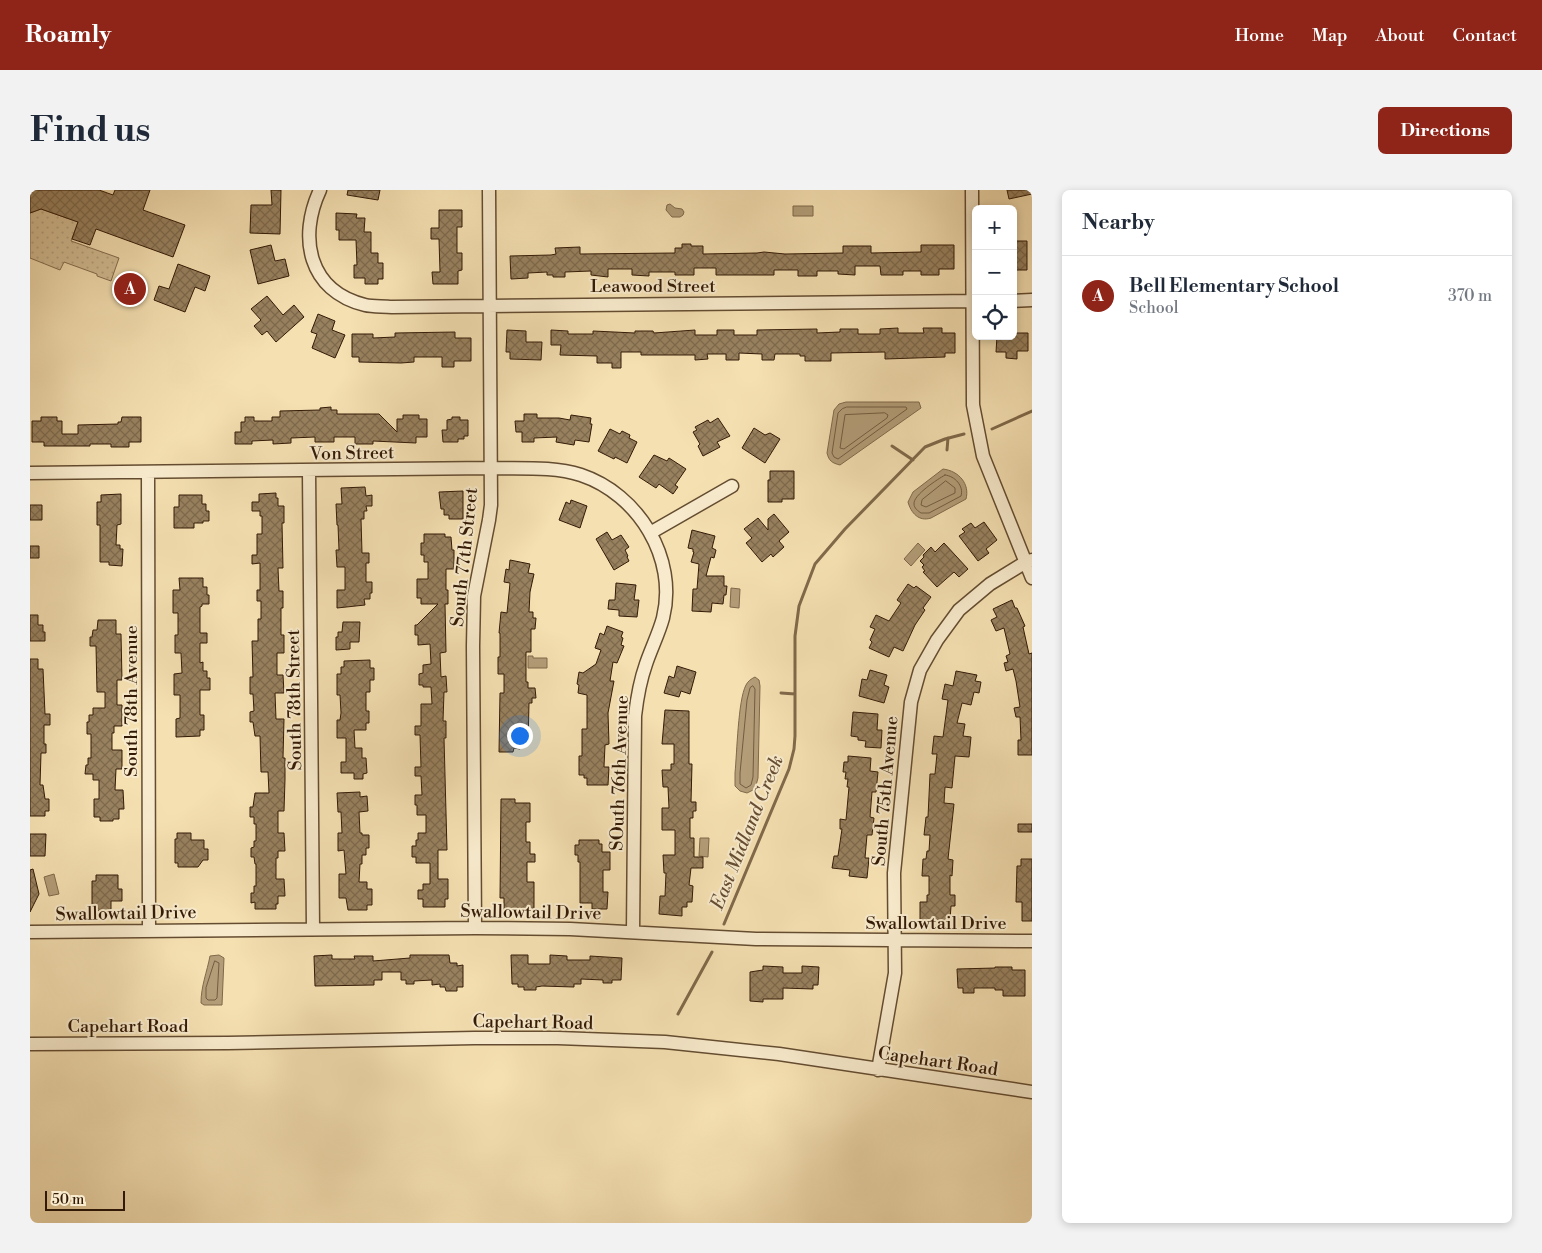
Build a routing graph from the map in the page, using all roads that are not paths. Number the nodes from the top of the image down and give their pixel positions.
1 (320, 190) edge
2 (489, 190) edge
3 (972, 190) edge
4 (974, 295) edge
5 (1032, 300) edge
6 (972, 301) edge
7 (1017, 301) edge
8 (489, 305) junction
9 (974, 340) edge
10 (490, 468) junction
11 (309, 471) junction
12 (148, 472) junction
13 (30, 473) edge
14 (732, 486) dead end
15 (650, 532) junction
16 (1029, 561) edge
17 (1032, 578) edge
18 (475, 928) junction
19 (313, 929) junction
20 (149, 930) junction
21 (30, 932) edge
22 (633, 932) junction
23 (1032, 940) edge
24 (895, 941) junction
25 (30, 1044) edge
26 (878, 1070) junction
27 (1032, 1092) edge

1 - 8 street, Leawood Street
2 - 8 street, South 77th Street
3 - 4 street
5 - 7 street
6 - 8 street, Leawood Street
8 - 10 street, South 77th Street
9 - 16 street
10 - 11 street, Von Street
10 - 15 street, Von Street
10 - 18 street, South 77th Street
11 - 12 street, Von Street
11 - 19 street, South 78th Street
12 - 13 street, Von Street
12 - 20 street, South 78th Avenue
14 - 15 street
15 - 22 street, SOuth 76th Avenue
16 - 17 street
16 - 24 street, South 75th Avenue
18 - 19 street, Swallowtail Drive
18 - 22 street, Swallowtail Drive
19 - 20 street, Swallowtail Drive
20 - 21 street, Swallowtail Drive
22 - 24 street, Swallowtail Drive
23 - 24 street, Swallowtail Drive
24 - 26 street, South 75th Avenue
25 - 26 street, Capehart Road
26 - 27 street, Capehart Road

